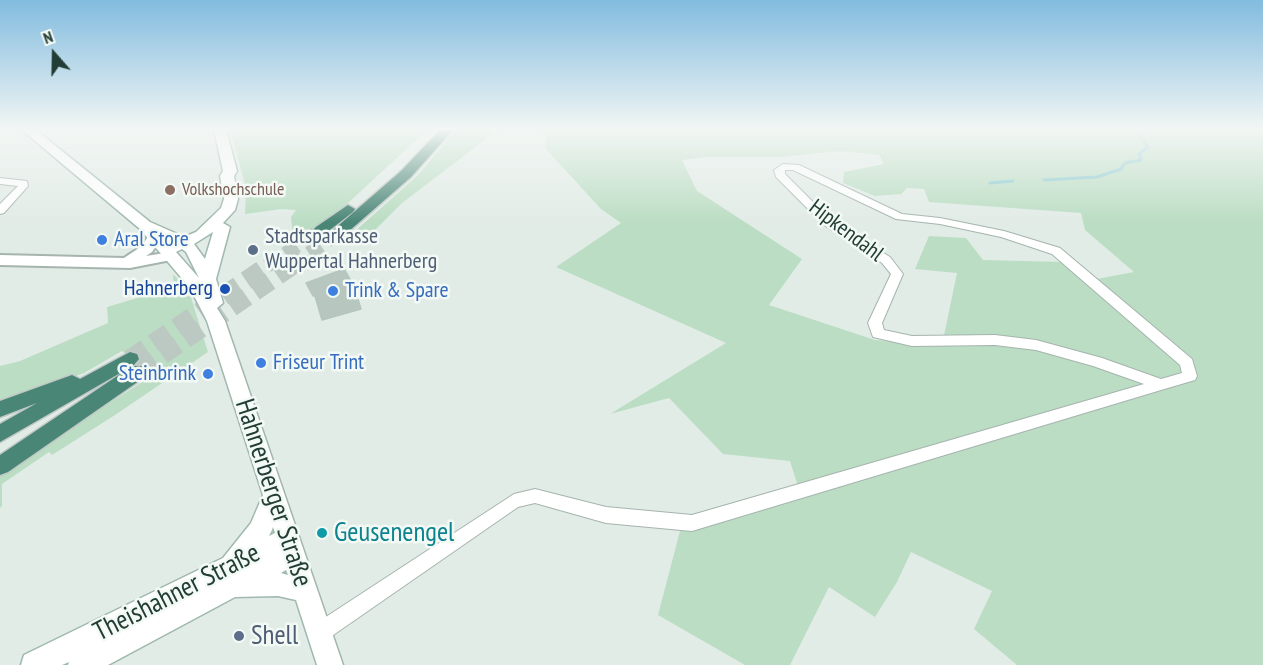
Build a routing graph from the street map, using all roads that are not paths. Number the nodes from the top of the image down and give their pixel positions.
1 (66, 161) edge
2 (228, 161) edge
3 (401, 161) edge
4 (418, 161) edge
5 (0, 181) edge
6 (0, 211) edge
7 (221, 224) junction
8 (321, 230) tunnel mouth
9 (336, 235) tunnel mouth
10 (174, 248) junction
11 (0, 260) edge
12 (131, 261) junction
13 (208, 279) junction
14 (216, 321) junction
15 (134, 365) junction
16 (1161, 385) junction
17 (0, 409) edge
18 (0, 434) edge
19 (0, 451) edge
20 (0, 466) edge
21 (274, 495) junction
22 (290, 546) junction
23 (227, 579) junction
24 (306, 591) junction
25 (137, 624) junction
26 (320, 633) junction
27 (34, 665) edge
28 (81, 665) edge
29 (330, 665) edge

1 - 10 main road
2 - 7 main road
3 - 8 highway
4 - 9 highway
5 - 6 street
7 - 10 main road
7 - 10 main road
7 - 13 main road
10 - 12 street
10 - 12 street
10 - 12 street
10 - 13 main road, Hahnerberger Straße
10 - 14 main road, Hahnerberger Straße
11 - 12 street
13 - 14 main road, Hahnerberger Straße
14 - 21 main road, Hahnerberger Straße
15 - 17 highway
15 - 18 highway
15 - 19 highway
15 - 20 highway
16 - 16 street, Hipkendahl
16 - 26 street, Hipkendahl
21 - 22 main road, Hahnerberger Straße
21 - 23 main road
22 - 23 main road, Theishahner Straße
22 - 24 main road, Hahnerberger Straße
23 - 24 main road
23 - 25 main road, Theishahner Straße
24 - 26 main road, Hahnerberger Straße
25 - 27 main road, Theishahner Straße
25 - 28 main road, Theishahner Straße
26 - 29 main road, Hahnerberger Straße

